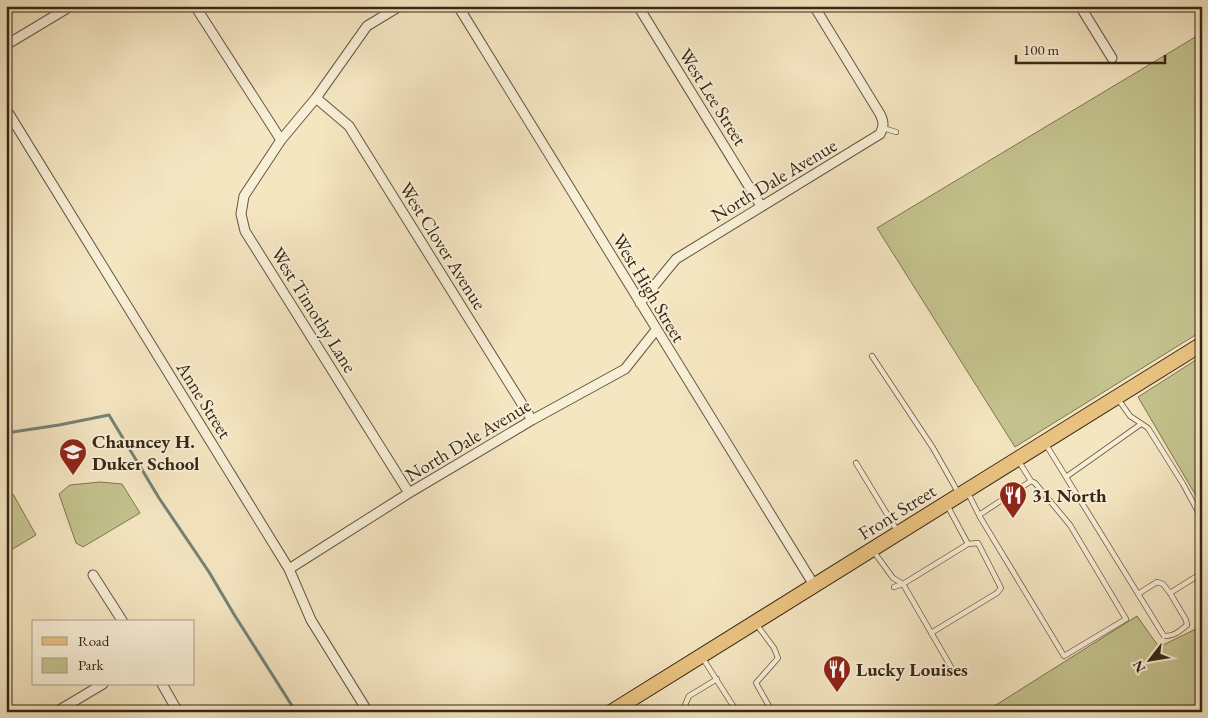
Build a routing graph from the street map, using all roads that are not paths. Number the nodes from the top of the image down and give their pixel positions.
1 (70, 6) edge
2 (195, 6) edge
3 (400, 6) edge
4 (458, 6) edge
5 (638, 6) edge
6 (814, 6) edge
7 (1080, 6) edge
8 (6, 46) edge
9 (1112, 58) dead end
10 (316, 98) junction
11 (6, 109) edge
12 (883, 128) junction
13 (896, 132) dead end
14 (280, 140) junction
15 (761, 206) junction
16 (640, 304) junction
17 (656, 330) junction
18 (1202, 344) edge
19 (872, 356) dead end
20 (1117, 396) junction
21 (532, 420) junction
22 (1141, 424) junction
23 (1044, 442) junction
24 (1017, 459) junction
25 (856, 462) dead end
26 (1066, 477) junction
27 (1031, 481) junction
28 (963, 492) junction
29 (409, 494) junction
30 (946, 503) junction
31 (979, 515) junction
32 (1202, 519) edge
33 (899, 533) junction
34 (968, 544) junction
35 (872, 549) junction
36 (289, 570) junction
37 (1202, 574) edge
38 (93, 575) dead end
39 (903, 584) junction
40 (814, 585) junction
41 (894, 587) dead end
42 (1170, 593) junction
43 (1138, 594) junction
44 (122, 620) edge
45 (755, 622) junction
46 (931, 633) junction
47 (702, 655) junction
48 (951, 667) dead end
49 (717, 679) junction
50 (99, 686) edge
51 (163, 686) edge
52 (56, 712) edge
53 (178, 712) edge
54 (368, 712) edge
55 (611, 712) edge
56 (690, 712) edge
57 (737, 712) edge
58 (763, 712) edge

1 - 8 street
2 - 14 street
3 - 10 street, West Timothy Lane
4 - 16 street, West High Street
5 - 15 street, West Lee Street
6 - 12 street
7 - 9 street
10 - 14 street, West Timothy Lane
10 - 21 street, West Clover Avenue
11 - 36 street, Anne Street
12 - 13 lane
12 - 15 street, North Dale Avenue
14 - 29 street, West Timothy Lane
15 - 16 street, North Dale Avenue
16 - 17 street, West High Street
17 - 21 street, North Dale Avenue
17 - 40 street, West High Street
18 - 20 main road, Front Street
19 - 28 lane
20 - 22 lane
20 - 23 main road, Front Street
21 - 29 street, North Dale Avenue
22 - 26 lane
22 - 32 lane
23 - 24 main road, Front Street
23 - 26 lane
24 - 27 lane
24 - 28 main road, Front Street
25 - 33 lane
26 - 43 lane
27 - 31 lane
27 - 31 lane
28 - 30 main road, Front Street
28 - 31 lane
29 - 36 street, North Dale Avenue
30 - 33 main road, Front Street
30 - 34 lane
33 - 35 main road, Front Street
34 - 39 lane
34 - 46 lane
35 - 39 lane
35 - 40 main road, Front Street
36 - 54 street, Anne Street
37 - 42 lane
38 - 44 street
39 - 41 lane
39 - 46 lane
40 - 45 main road, Front Street
42 - 43 lane
42 - 43 lane
45 - 47 main road, Front Street
45 - 58 lane
46 - 48 lane
47 - 49 lane
47 - 55 main road, Front Street
49 - 56 lane
49 - 57 lane
50 - 52 street
51 - 53 street

